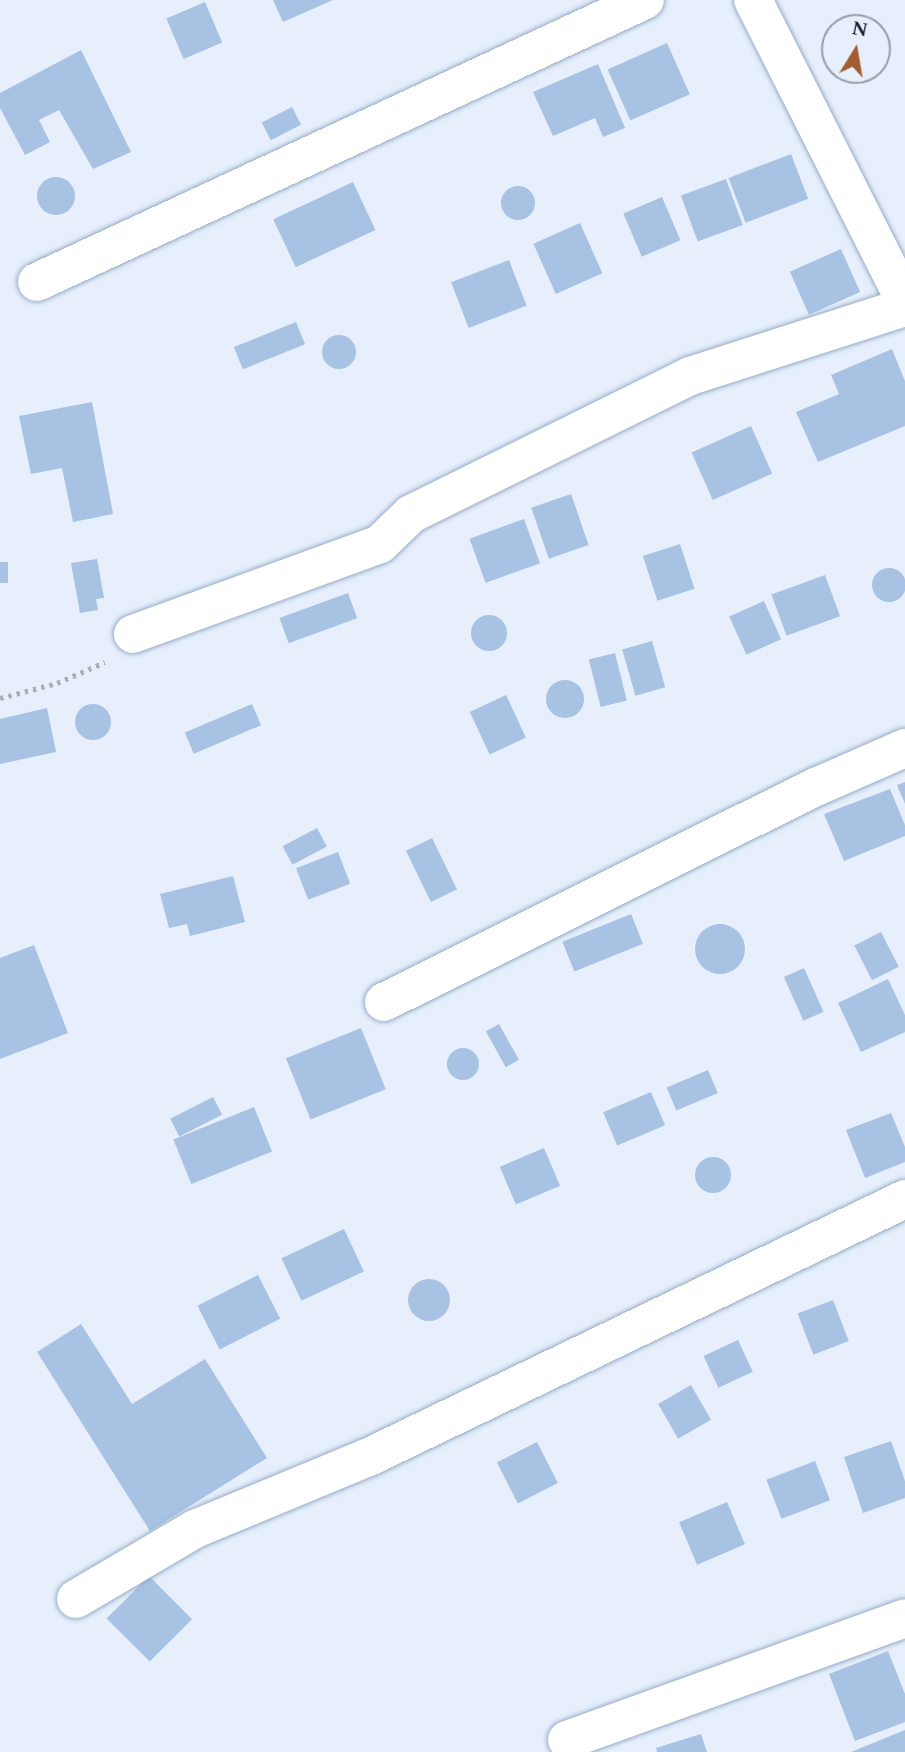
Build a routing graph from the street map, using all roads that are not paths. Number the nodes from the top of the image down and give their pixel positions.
1 (645, 0) edge
2 (753, 0) edge
3 (37, 282) dead end
4 (905, 301) edge
5 (905, 307) edge
6 (133, 634) road end
7 (905, 748) edge
8 (384, 1002) dead end
9 (905, 1199) edge
10 (76, 1599) dead end
11 (905, 1618) edge
12 (567, 1740) dead end

1 - 3 street
2 - 4 street
5 - 6 street
7 - 8 street
9 - 10 street
11 - 12 street

